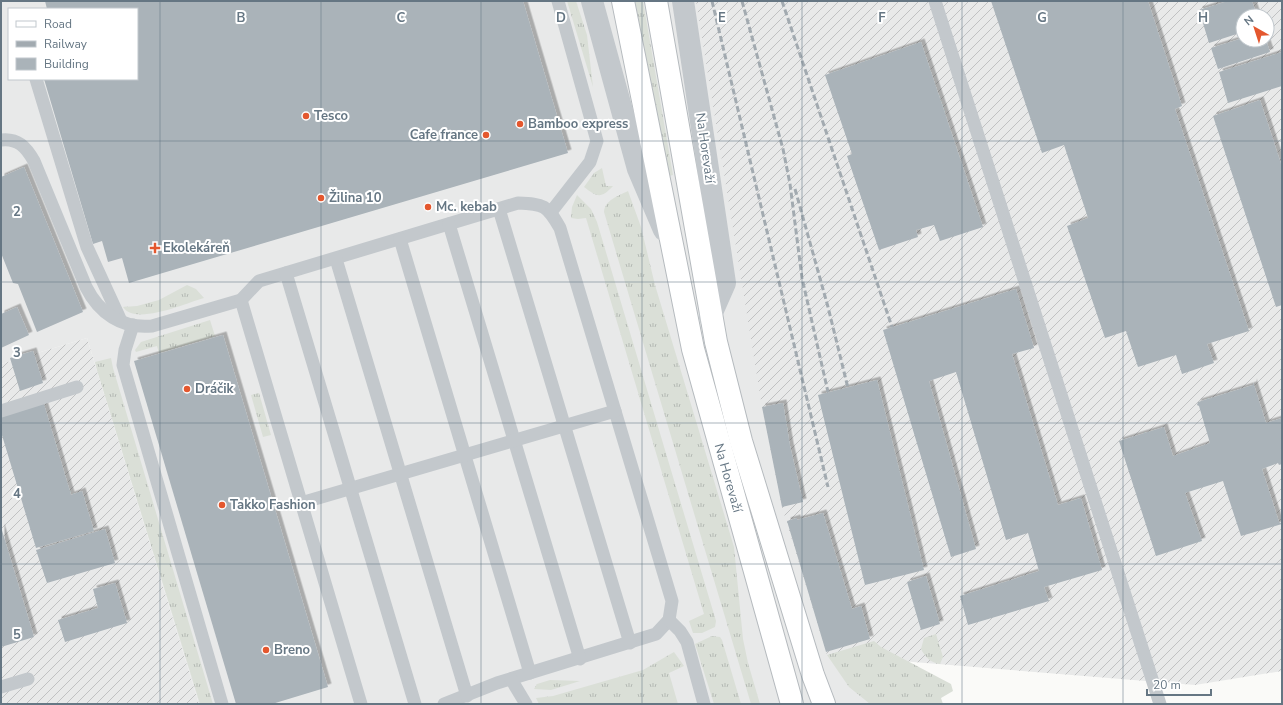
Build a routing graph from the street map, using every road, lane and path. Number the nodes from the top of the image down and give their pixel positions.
1 (558, 1) edge
2 (592, 1) edge
3 (623, 1) edge
4 (656, 1) edge
5 (683, 1) edge
6 (935, 1) edge
7 (36, 80) edge
8 (1, 140) edge
9 (499, 209) junction
10 (551, 212) junction
11 (449, 224) junction
12 (400, 239) junction
13 (672, 250) junction
14 (336, 259) junction
15 (286, 273) junction
16 (240, 300) junction
17 (710, 317) junction
18 (127, 323) junction
19 (77, 387) dead end
20 (1, 411) edge
21 (615, 411) junction
22 (564, 427) junction
23 (515, 441) junction
24 (466, 456) junction
25 (400, 475) junction
26 (351, 489) junction
27 (301, 503) junction
28 (669, 620) junction
29 (630, 643) junction
30 (580, 659) junction
31 (530, 673) junction
32 (814, 675) junction
33 (28, 679) dead end
34 (511, 679) junction
35 (1, 687) edge
36 (467, 696) junction
37 (222, 704) edge
38 (361, 704) edge
39 (415, 704) edge
40 (444, 704) edge
41 (526, 704) edge
42 (704, 704) edge
43 (792, 704) edge
44 (824, 704) edge
45 (834, 704) edge
46 (1160, 704) edge

1 - 10 lane
2 - 13 street, Na Horevaží
3 - 13 main road, Na Horevaží
4 - 17 main road, Na Horevaží
5 - 17 street, Na Horevaží
6 - 46 lane
7 - 18 lane
8 - 18 lane
9 - 10 lane
9 - 11 lane
9 - 22 lane
10 - 21 lane
11 - 12 lane
11 - 23 lane
12 - 14 lane
12 - 24 lane
13 - 43 main road, Na Horevaží
14 - 15 lane
14 - 25 lane
15 - 16 lane
15 - 26 lane
16 - 18 lane
16 - 27 lane
17 - 32 main road, Na Horevaží
18 - 37 lane
19 - 20 lane
21 - 22 lane
21 - 28 lane
22 - 23 lane
22 - 29 lane
23 - 24 lane
23 - 30 lane
24 - 25 lane
24 - 31 lane
25 - 26 lane
25 - 36 lane
26 - 27 lane
26 - 39 lane
27 - 38 lane
28 - 29 lane
28 - 42 lane
29 - 30 lane
30 - 31 lane
31 - 34 lane
32 - 44 main road, Na Horevaží
32 - 45 main road, Na Horevaží
33 - 35 lane
34 - 36 lane
34 - 41 lane
36 - 40 lane

